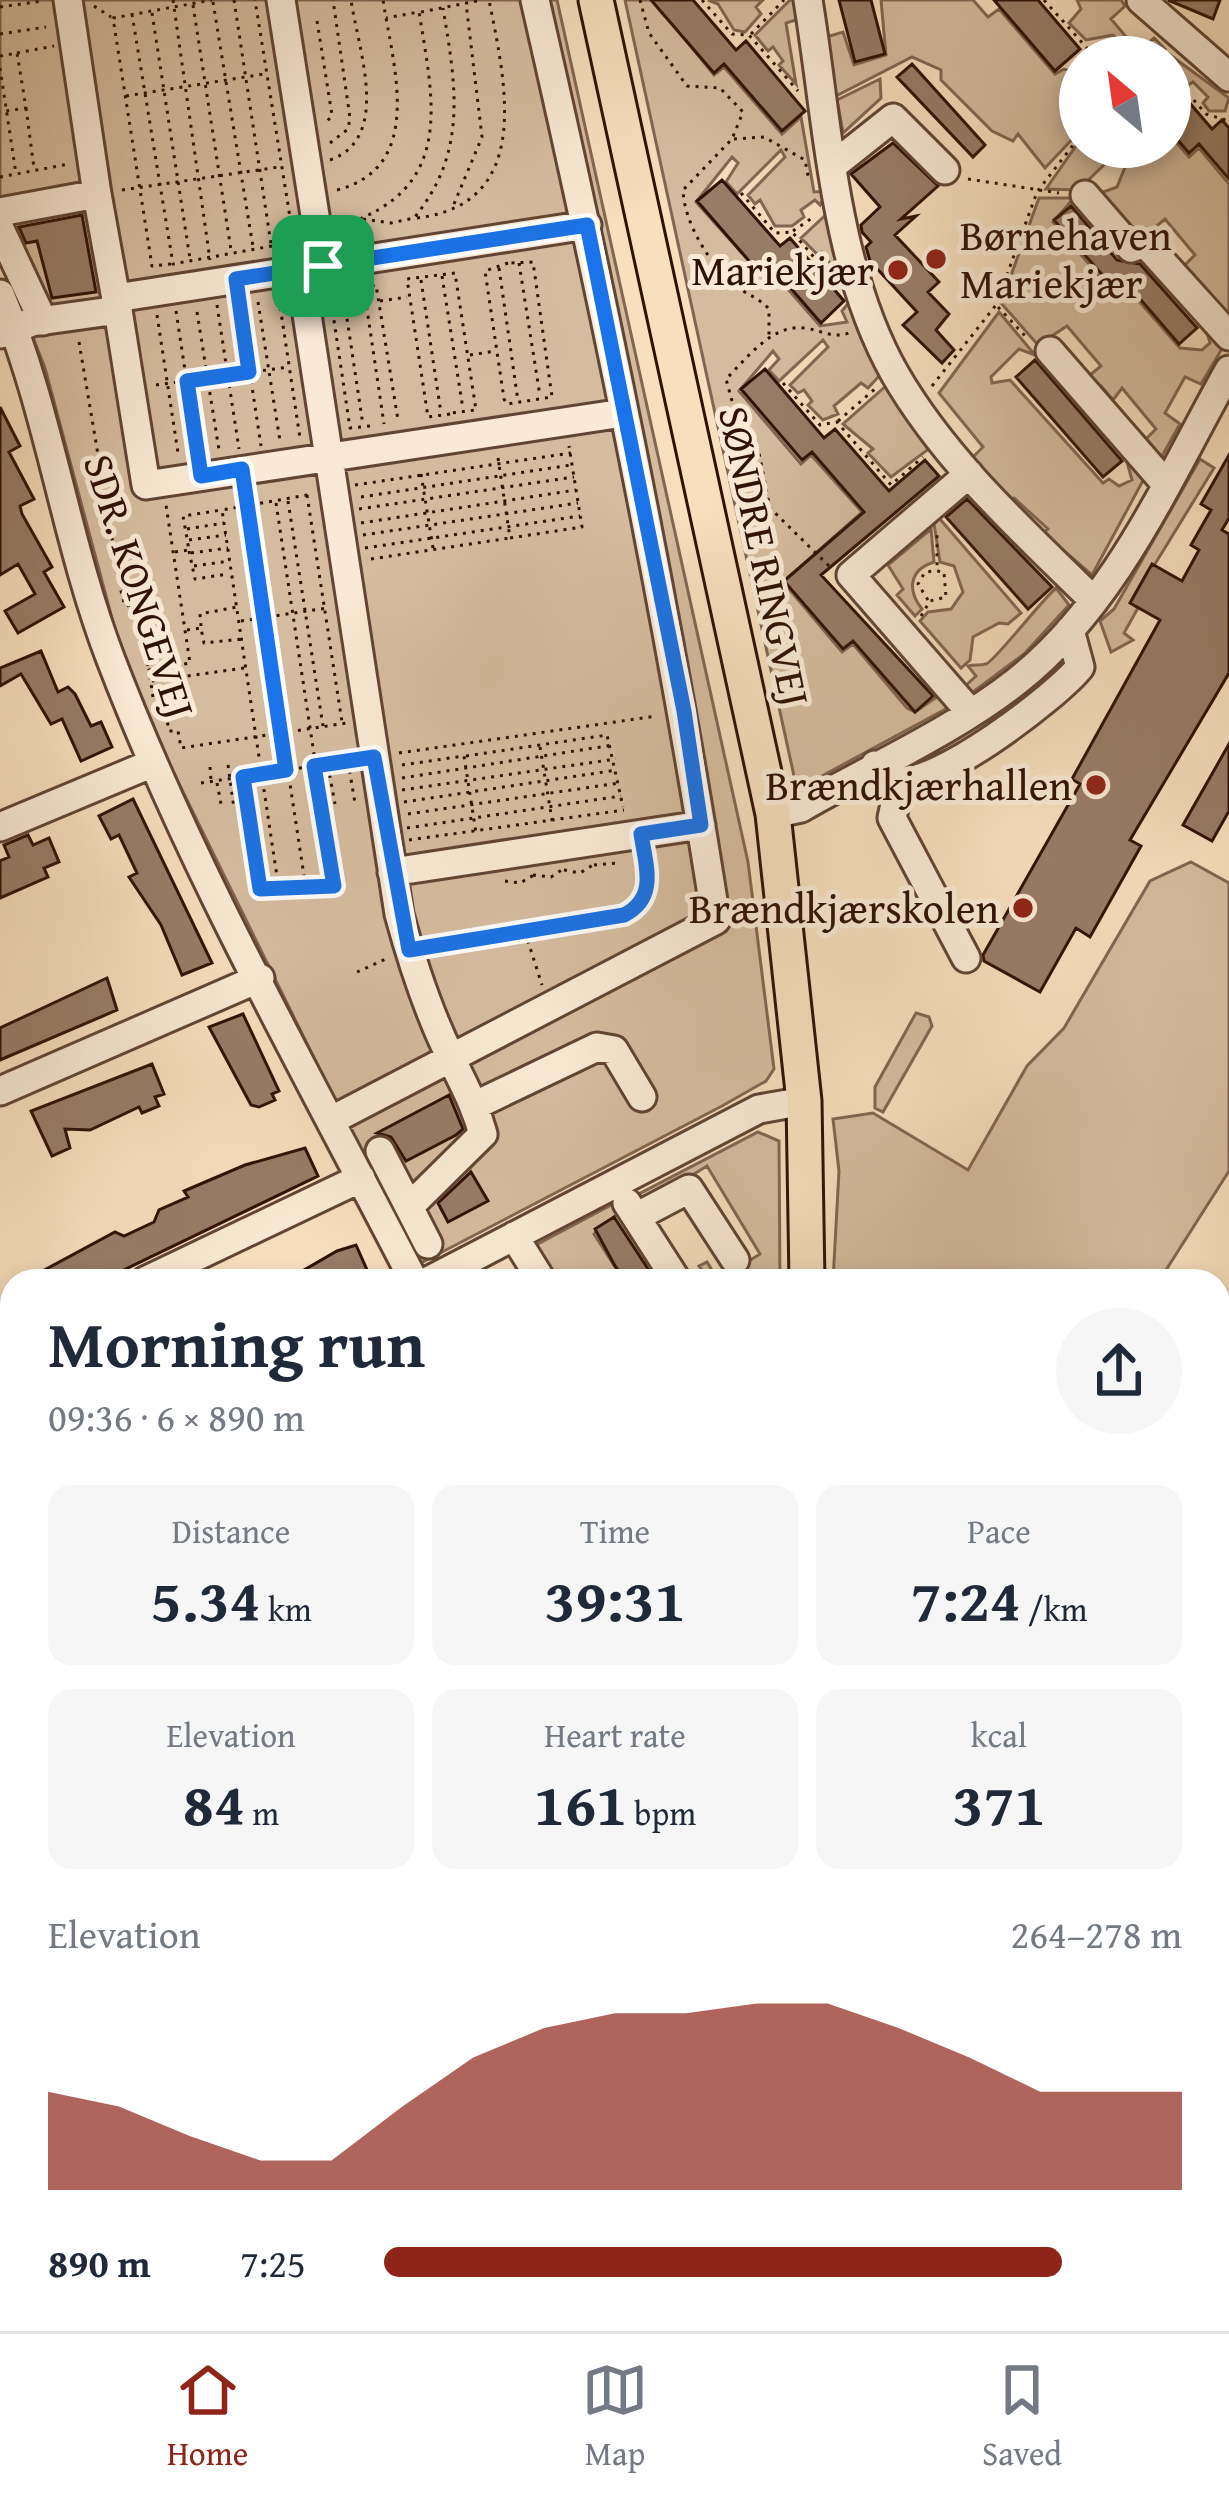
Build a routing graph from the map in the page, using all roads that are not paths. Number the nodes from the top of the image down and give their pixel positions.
1 (281, 0) edge
2 (535, 0) edge
3 (596, 0) edge
4 (808, 0) edge
5 (1155, 5) edge
6 (75, 8) edge
7 (1229, 77) edge
8 (835, 164) junction
9 (945, 170) road end
10 (97, 194) junction
11 (1084, 195) road end
12 (0, 212) edge
13 (587, 225) junction
14 (0, 229) edge
15 (230, 270) junction
16 (0, 294) edge
17 (117, 304) junction
18 (43, 321) junction
19 (7, 331) edge
20 (1229, 336) edge
21 (1050, 351) road end
22 (1229, 370) edge
23 (623, 413) junction
24 (243, 469) junction
25 (969, 474) junction
26 (1165, 483) junction
27 (1094, 601) junction
28 (1070, 630) junction
29 (971, 713) junction
30 (154, 763) junction
31 (874, 766) junction
32 (900, 780) junction
33 (773, 814) junction
34 (701, 825) junction
35 (0, 827) edge
36 (392, 872) junction
37 (966, 958) dead end
38 (260, 978) junction
39 (450, 1057) junction
40 (0, 1091) edge
41 (642, 1097) dead end
42 (803, 1100) junction
43 (478, 1104) junction
44 (332, 1120) junction
45 (380, 1151) dead end
46 (361, 1178) junction
47 (614, 1184) junction
48 (409, 1207) junction
49 (636, 1217) junction
50 (514, 1236) junction
51 (428, 1244) dead end
52 (735, 1260) dead end
53 (171, 1269) edge
54 (408, 1269) edge
55 (451, 1269) edge
56 (535, 1269) edge
57 (669, 1269) edge
58 (807, 1269) edge

1 - 15 street
2 - 13 street
3 - 33 main road, SØNDRE RINGVEJ
4 - 8 street
5 - 7 street
6 - 10 street
8 - 9 street
8 - 25 street
10 - 12 street
10 - 17 street
11 - 20 street
13 - 15 street
13 - 23 street
14 - 18 street
15 - 17 street
15 - 24 street
16 - 19 street, SDR. KONGEVEJ
17 - 18 street
17 - 24 street
18 - 19 street
19 - 30 street, SDR. KONGEVEJ
21 - 26 street
22 - 26 street
23 - 24 street
23 - 34 street
24 - 36 street
25 - 27 street
25 - 29 street
26 - 27 street
27 - 28 street
28 - 29 street
28 - 32 street
29 - 31 street
30 - 35 street
30 - 38 street, SDR. KONGEVEJ
31 - 32 street
31 - 33 street
32 - 37 street
33 - 42 main road, SØNDRE RINGVEJ
34 - 36 street
34 - 39 street
36 - 39 street
38 - 40 street
38 - 44 street, SDR. KONGEVEJ
39 - 43 street
39 - 44 street
41 - 43 street
42 - 47 street
42 - 58 main road, SØNDRE RINGVEJ
43 - 48 street
44 - 46 street, SDR. KONGEVEJ
45 - 48 street
46 - 53 street
46 - 54 street, SDR. KONGEVEJ
47 - 49 street
47 - 50 street
48 - 51 street
49 - 52 street
49 - 57 street
50 - 55 street
50 - 56 street

